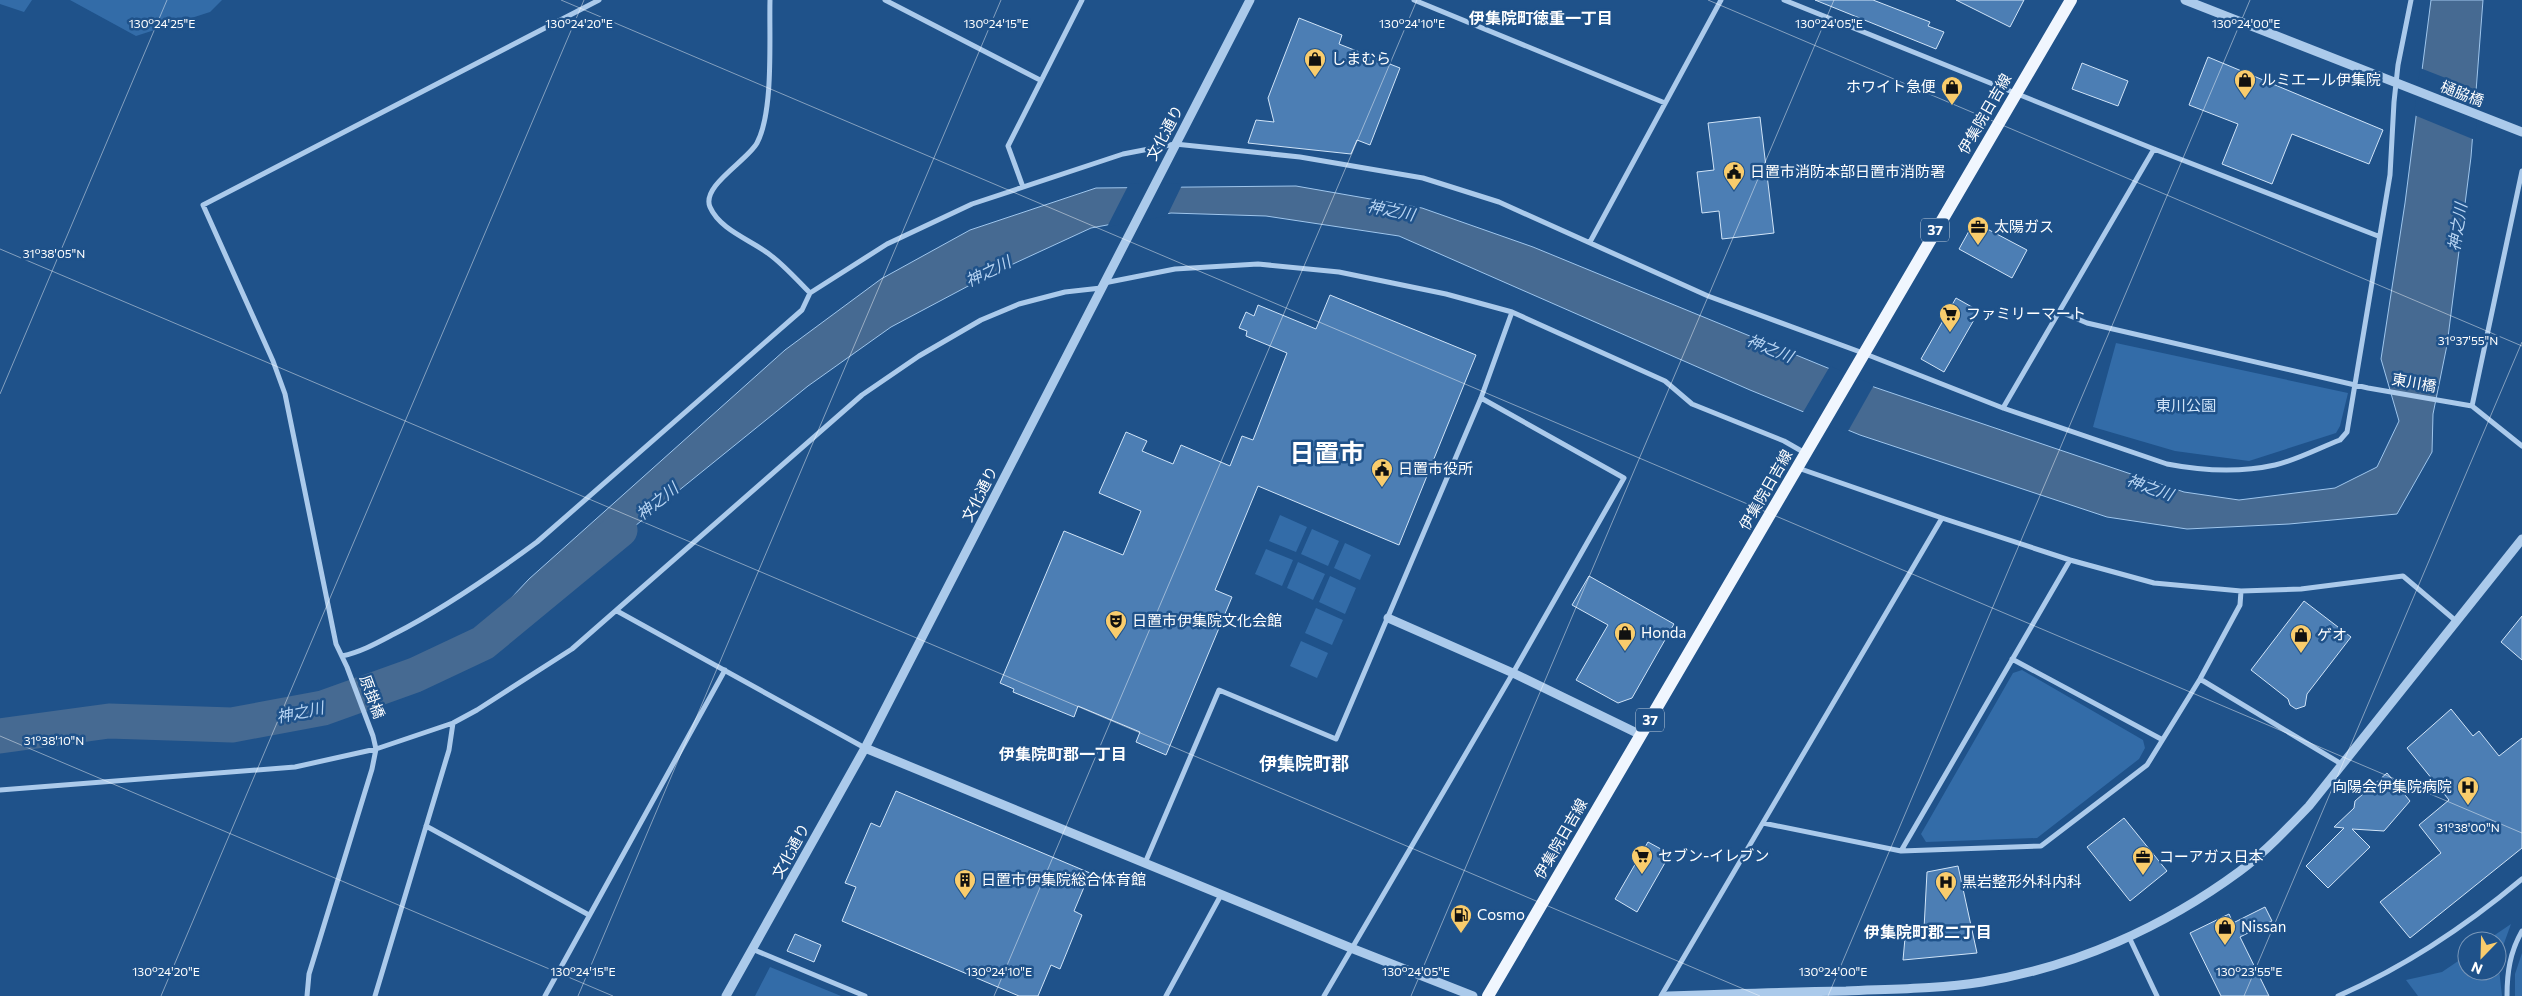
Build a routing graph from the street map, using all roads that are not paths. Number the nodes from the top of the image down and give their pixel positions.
1 (599, 0) edge
2 (770, 0) edge
3 (885, 0) edge
4 (1082, 0) edge
5 (1250, 0) edge
6 (1416, 0) edge
7 (1721, 0) edge
8 (1784, 0) edge
9 (2071, 0) edge
10 (2185, 0) edge
11 (2411, 0) edge
12 (1040, 80) junction
13 (2396, 83) junction
14 (2015, 94) junction
15 (1665, 103) junction
16 (2522, 132) edge
17 (1175, 144) junction
18 (2154, 149) junction
19 (2522, 171) edge
20 (1023, 186) junction
21 (2378, 236) junction
22 (1590, 242) junction
23 (1102, 285) junction
24 (810, 293) junction
25 (1512, 312) junction
26 (2061, 312) junction
27 (1863, 353) junction
28 (2357, 385) junction
29 (1481, 398) junction
30 (2472, 406) junction
31 (2003, 408) junction
32 (2522, 446) edge
33 (1809, 448) junction
34 (1798, 468) junction
35 (1942, 518) junction
36 (2522, 539) edge
37 (2070, 560) junction
38 (2241, 591) junction
39 (617, 611) junction
40 (1388, 618) junction
41 (2456, 621) junction
42 (342, 656) junction
43 (2012, 659) junction
44 (725, 670) junction
45 (1513, 673) junction
46 (2200, 679) junction
47 (453, 723) junction
48 (1641, 735) junction
49 (2161, 739) junction
50 (865, 748) junction
51 (376, 749) junction
52 (2343, 766) junction
53 (0, 790) edge
54 (1763, 823) junction
55 (426, 826) junction
56 (1900, 850) junction
57 (1145, 863) junction
58 (2522, 879) edge
59 (1221, 895) junction
60 (589, 915) junction
61 (2522, 931) edge
62 (2129, 937) junction
63 (1351, 948) junction
64 (752, 949) junction
65 (307, 996) edge
66 (375, 996) edge
67 (545, 996) edge
68 (726, 996) edge
69 (865, 996) edge
70 (1166, 996) edge
71 (1324, 996) edge
72 (1474, 996) edge
73 (1488, 996) edge
74 (1661, 996) edge
75 (1668, 996) edge
76 (2157, 996) edge
77 (2338, 996) edge
78 (2507, 996) edge

1 - 42 street, 原掛橋
2 - 24 street
3 - 12 street
4 - 12 street
5 - 17 street, 文化通り
6 - 15 street
7 - 15 street
8 - 14 street
9 - 14 main road, 伊集院日吉線 / 37
10 - 13 street, 樋脇橋
11 - 13 street
12 - 20 street
13 - 16 street, 樋脇橋
13 - 21 street
14 - 18 street
14 - 27 main road, 伊集院日吉線 / 37
15 - 22 street
17 - 20 street
17 - 22 street
17 - 23 street, 文化通り
18 - 21 street
18 - 26 street
19 - 30 street
20 - 24 street
21 - 28 street
22 - 27 street
23 - 25 street
23 - 39 street
23 - 50 street, 文化通り
24 - 42 street
25 - 29 street
25 - 33 street
26 - 28 street, 東川橋
26 - 31 street
27 - 31 street
27 - 33 main road, 伊集院日吉線 / 37
28 - 30 street, 東川橋
28 - 31 street
29 - 40 street
29 - 45 street
30 - 32 street
33 - 34 main road, 伊集院日吉線 / 37
34 - 35 street
34 - 48 main road, 伊集院日吉線 / 37
35 - 37 street
35 - 54 street
36 - 41 street
37 - 38 street
37 - 43 street
38 - 41 street
38 - 46 street
39 - 44 street
39 - 47 street
40 - 45 street
40 - 57 street
41 - 52 street
42 - 51 street, 原掛橋
43 - 49 street
43 - 56 street
44 - 50 street
44 - 60 street
45 - 48 street
45 - 63 street
46 - 49 street
46 - 52 street
47 - 51 street
47 - 55 street
48 - 73 main road, 伊集院日吉線 / 37
49 - 56 street
50 - 57 street
50 - 64 street, 文化通り
51 - 53 street
51 - 65 street
52 - 62 street
54 - 56 street
54 - 74 street
55 - 60 street
55 - 66 street
57 - 59 street
58 - 77 street
59 - 63 street
59 - 70 street
60 - 67 street
61 - 78 street
62 - 75 street
62 - 76 street
63 - 71 street
63 - 72 street
64 - 68 street, 文化通り
64 - 69 street

